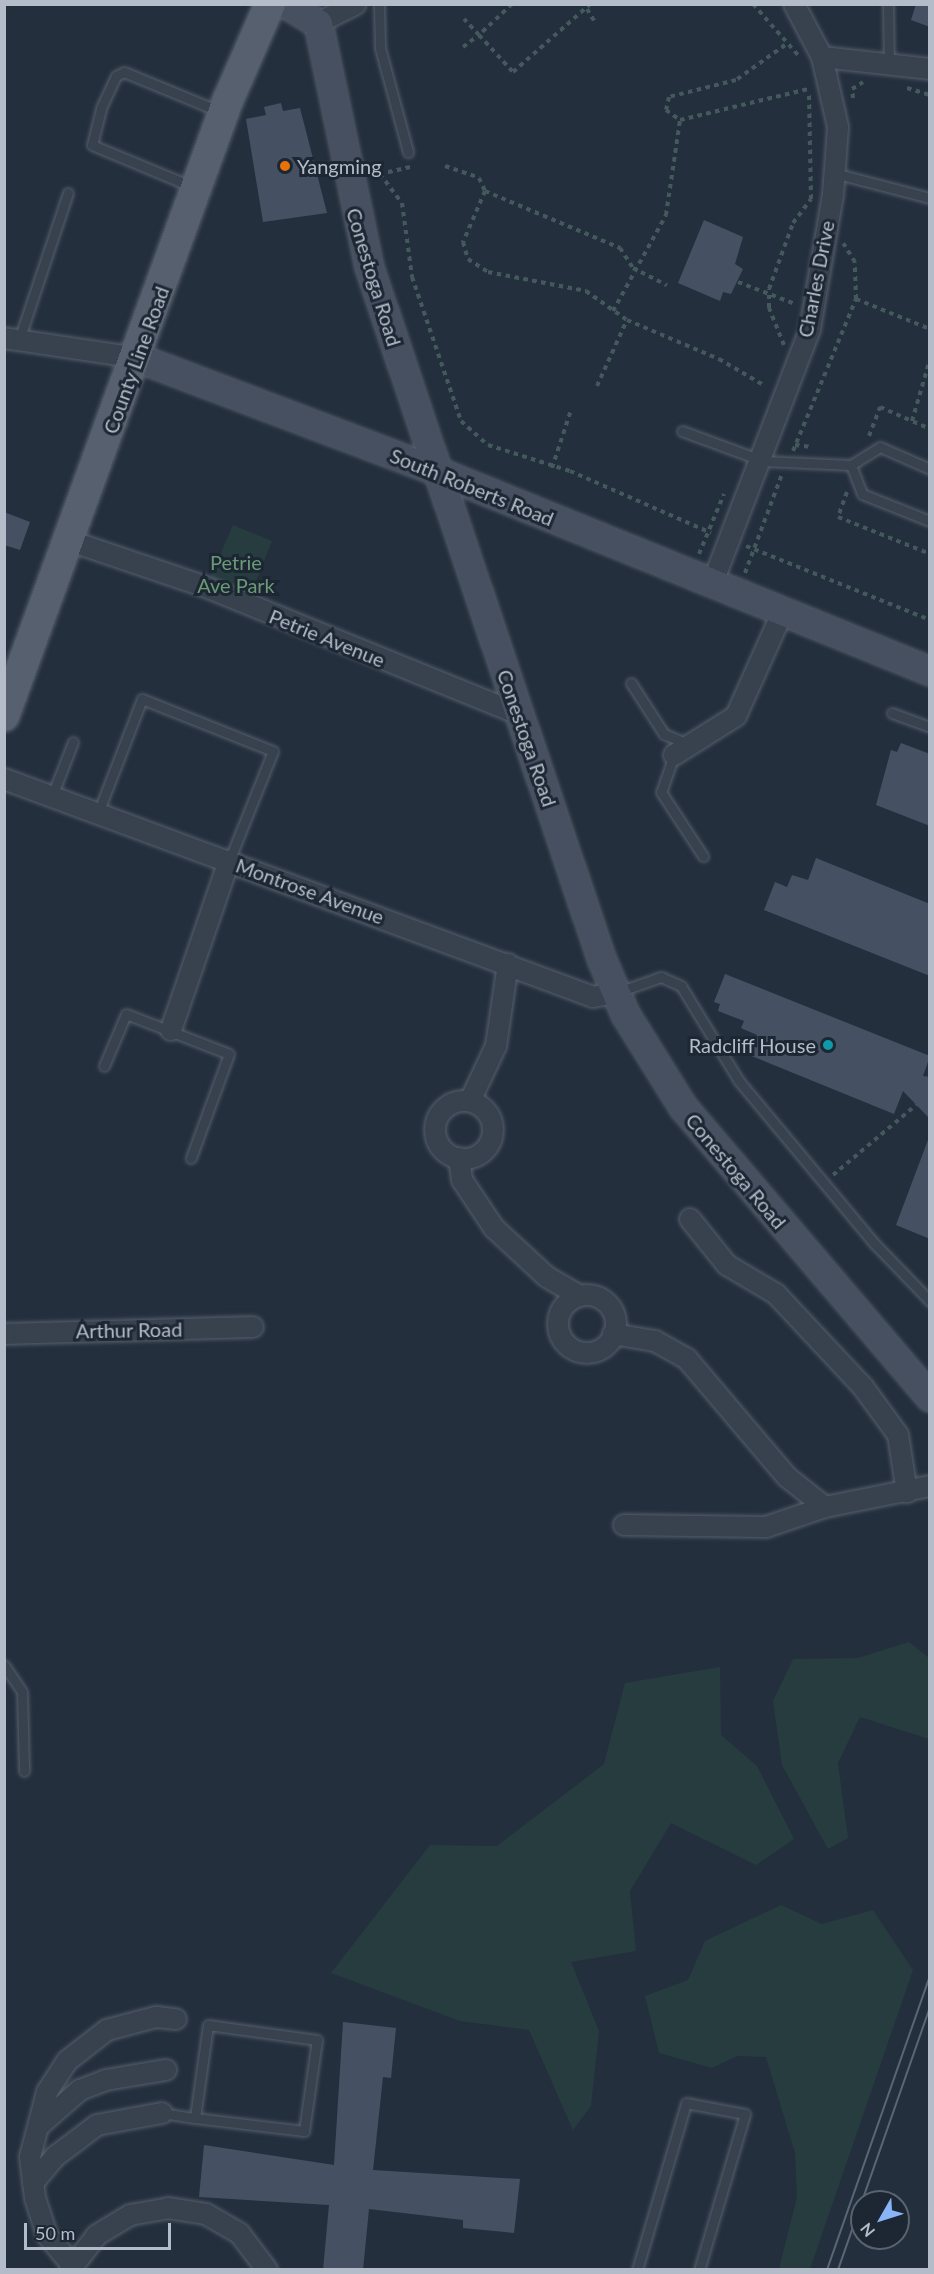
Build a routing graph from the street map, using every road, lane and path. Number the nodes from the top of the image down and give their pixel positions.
1 (270, 4) edge
2 (286, 4) edge
3 (356, 4) edge
4 (379, 4) edge
5 (512, 4) edge
6 (590, 4) edge
7 (753, 4) edge
8 (794, 4) edge
9 (888, 4) edge
10 (587, 9) junction
11 (464, 19) dead end
12 (318, 23) junction
13 (596, 24) dead end
14 (479, 35) junction
15 (785, 45) junction
16 (463, 47) dead end
17 (822, 57) junction
18 (801, 60) dead end
19 (889, 65) junction
20 (930, 69) edge
21 (807, 78) dead end
22 (869, 78) dead end
23 (900, 86) dead end
24 (808, 89) junction
25 (930, 95) edge
26 (855, 107) dead end
27 (223, 113) junction
28 (680, 120) junction
29 (408, 152) joint
30 (445, 166) dead end
31 (834, 173) junction
32 (197, 189) junction
33 (485, 191) junction
34 (68, 193) dead end
35 (930, 198) edge
36 (840, 238) dead end
37 (633, 268) junction
38 (738, 282) dead end
39 (667, 285) dead end
40 (769, 294) junction
41 (856, 299) junction
42 (613, 311) junction
43 (812, 311) junction
44 (627, 320) junction
45 (930, 329) edge
46 (12, 339) edge
47 (782, 356) dead end
48 (138, 358) junction
49 (930, 359) edge
50 (771, 379) dead end
51 (597, 386) dead end
52 (765, 386) junction
53 (762, 396) dead end
54 (571, 410) dead end
55 (912, 421) junction
56 (930, 429) edge
57 (682, 431) dead end
58 (863, 439) dead end
59 (795, 445) junction
60 (816, 448) dead end
61 (742, 453) junction
62 (763, 461) junction
63 (789, 461) junction
64 (851, 465) junction
65 (552, 468) junction
66 (930, 469) edge
67 (437, 471) junction
68 (790, 477) dead end
69 (780, 478) junction
70 (845, 485) dead end
71 (930, 522) edge
72 (707, 532) junction
73 (729, 539) junction
74 (67, 540) junction
75 (754, 550) junction
76 (930, 554) edge
77 (714, 584) junction
78 (782, 613) junction
79 (930, 620) edge
80 (930, 671) edge
81 (631, 683) dead end
82 (892, 712) dead end
83 (519, 714) junction
84 (4, 716) edge
85 (930, 727) edge
86 (73, 742) dead end
87 (682, 750) junction
88 (4, 779) edge
89 (52, 796) junction
90 (98, 813) junction
91 (703, 856) dead end
92 (229, 861) junction
93 (508, 964) junction
94 (616, 993) junction
95 (171, 1030) junction
96 (104, 1066) dead end
97 (470, 1101) junction
98 (916, 1105) dead end
99 (191, 1158) dead end
100 (459, 1158) junction
101 (824, 1183) junction
102 (690, 1219) dead end
103 (580, 1296) junction
104 (930, 1301) edge
105 (253, 1327) dead end
106 (4, 1334) edge
107 (613, 1334) junction
108 (930, 1397) edge
109 (923, 1485) edge
110 (825, 1508) junction
111 (624, 1525) dead end
112 (4, 1665) edge
113 (24, 1771) dead end
114 (176, 2019) dead end
115 (166, 2070) dead end
116 (162, 2113) joint
117 (195, 2118) junction
118 (36, 2130) junction
119 (33, 2183) junction
120 (71, 2267) edge
121 (267, 2270) edge
122 (637, 2270) edge
123 (699, 2270) edge

1 - 27 main road, County Line Road
2 - 12 main road
3 - 12 street
4 - 29 lane
5 - 14 path
6 - 10 path
7 - 15 path
8 - 17 street, Charles Drive
9 - 19 lane
10 - 13 path
10 - 14 path
11 - 14 path
12 - 67 main road, Conestoga Road
14 - 16 path
15 - 18 path
15 - 28 path
17 - 19 street
17 - 31 street, Charles Drive
19 - 20 street
21 - 24 path
22 - 26 path
23 - 25 path
24 - 28 path
24 - 40 path
27 - 32 main road, County Line Road
27 - 32 lane
28 - 37 path
29 - 65 path
30 - 33 path
31 - 35 lane
31 - 43 street, Charles Drive
32 - 48 main road, County Line Road
33 - 37 path
33 - 42 path
34 - 46 lane
36 - 41 path
37 - 39 path
37 - 42 path
38 - 40 path
40 - 43 path
40 - 47 path
41 - 45 path
41 - 59 path
42 - 44 path
43 - 62 street, Charles Drive
44 - 51 path
44 - 52 path
46 - 48 street, South Roberts Road
48 - 67 main road, South Roberts Road
48 - 74 main road, County Line Road
49 - 55 path
50 - 52 path
52 - 53 path
54 - 65 path
55 - 56 path
55 - 58 path
57 - 61 lane
59 - 60 path
59 - 63 path
61 - 62 lane
61 - 72 path
62 - 63 lane
62 - 73 street, Charles Drive
63 - 64 lane
63 - 69 path
64 - 66 lane
64 - 71 lane
65 - 72 path
67 - 77 main road, South Roberts Road
67 - 83 main road, Conestoga Road
68 - 69 path
69 - 75 path
70 - 76 path
72 - 73 path
72 - 77 path
73 - 75 path
73 - 77 street, Charles Drive
74 - 83 street, Petrie Avenue
74 - 84 main road, County Line Road
75 - 77 path
75 - 79 path
77 - 78 main road, South Roberts Road
78 - 80 main road, South Roberts Road
78 - 87 street
81 - 87 lane
82 - 85 lane
83 - 94 main road, Conestoga Road
86 - 89 lane
87 - 91 lane
88 - 89 street, Montrose Avenue
89 - 90 street, Montrose Avenue
90 - 92 street, Montrose Avenue
90 - 92 lane
92 - 93 street, Montrose Avenue
92 - 95 street
93 - 94 street, Montrose Avenue
93 - 97 street
94 - 101 lane
94 - 108 main road, Conestoga Road
95 - 96 lane
95 - 99 lane
97 - 100 street
97 - 100 street
98 - 101 path
100 - 103 street
101 - 104 lane
102 - 109 street
103 - 107 street
103 - 107 street
105 - 106 street, Arthur Road
107 - 110 street
109 - 110 street
110 - 111 street
112 - 113 lane
114 - 118 street
115 - 118 street
116 - 117 lane
116 - 119 street
117 - 117 lane
118 - 119 street
119 - 120 street
120 - 121 street
122 - 123 lane

